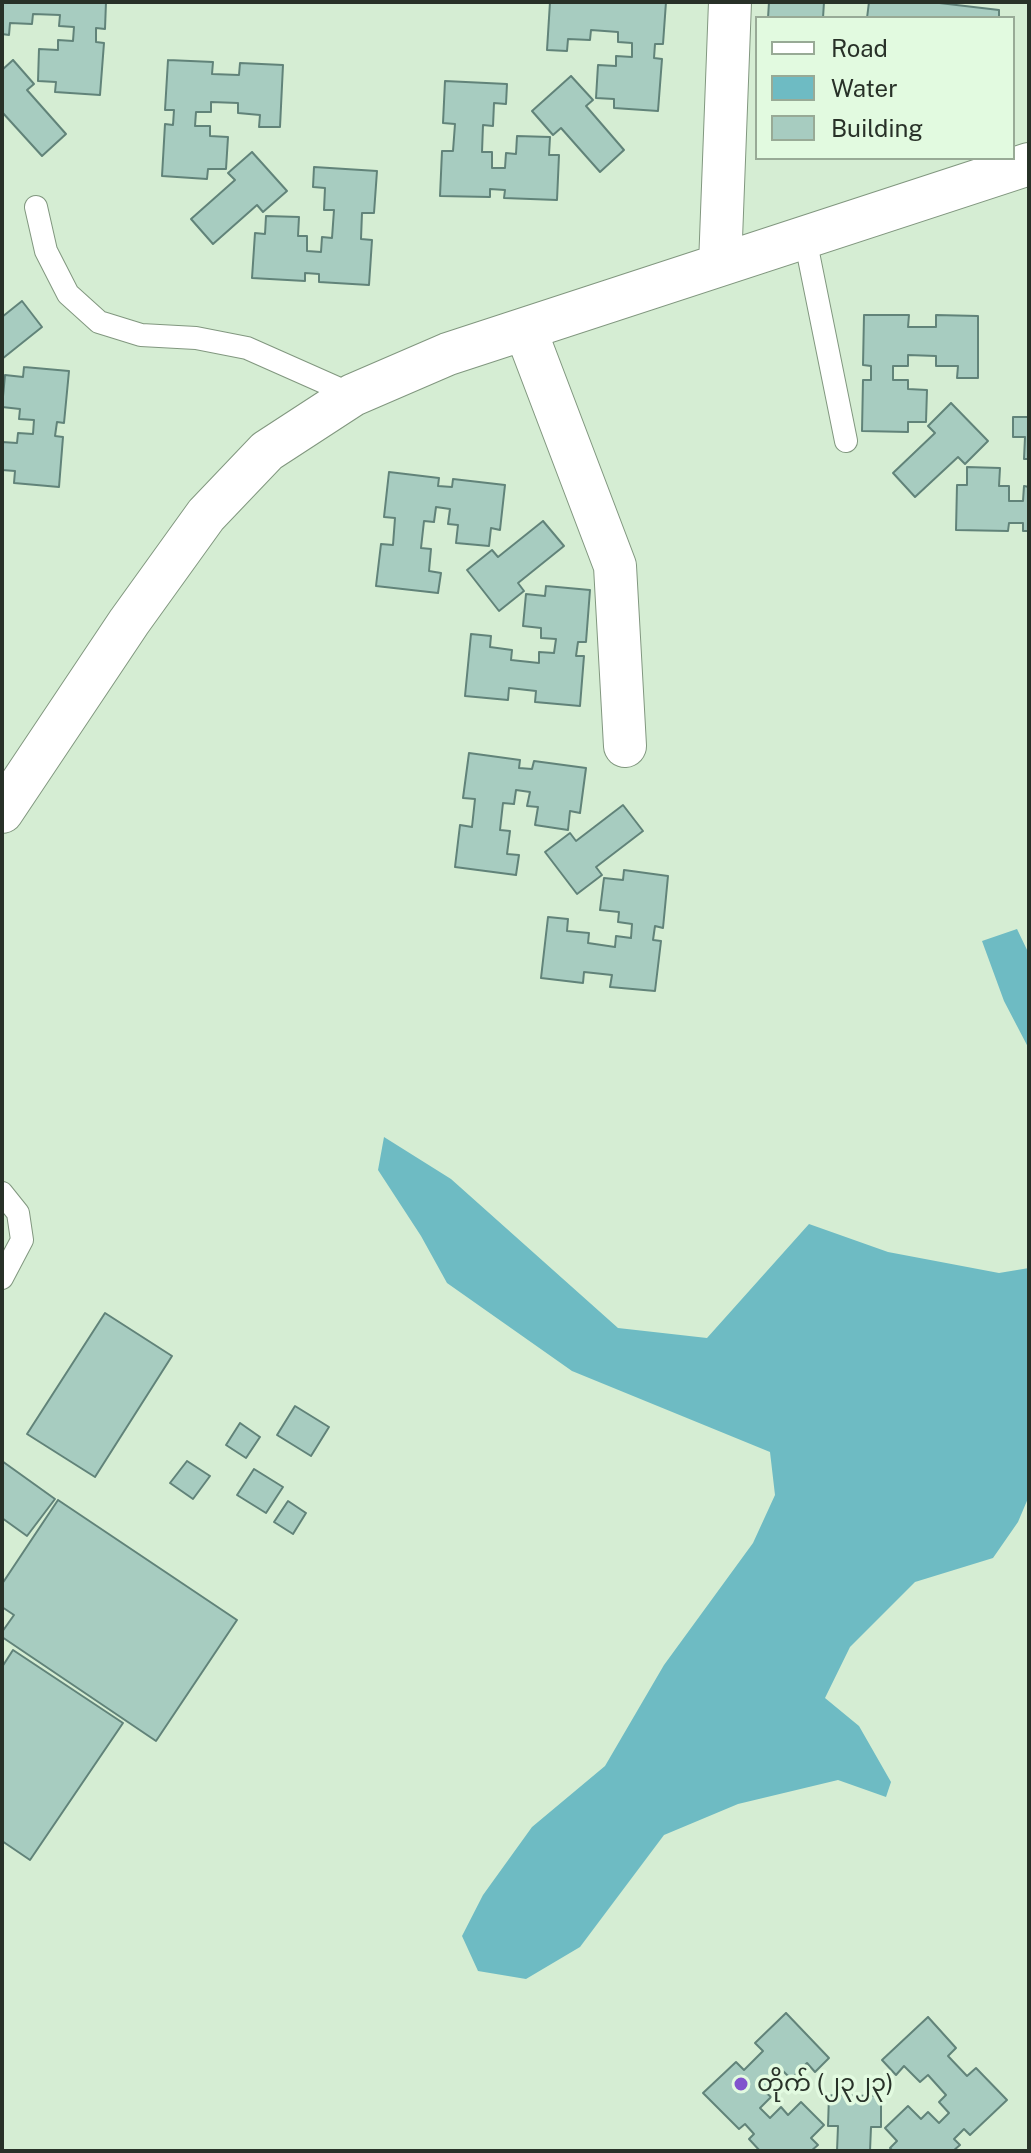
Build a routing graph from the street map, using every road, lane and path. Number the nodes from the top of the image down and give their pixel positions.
1 (730, 2) edge
2 (1029, 164) edge
3 (36, 207) dead end
4 (805, 238) junction
5 (720, 265) junction
6 (525, 329) junction
7 (353, 395) junction
8 (846, 441) dead end
9 (625, 746) dead end
10 (2, 812) edge
11 (2, 1193) edge
12 (2, 1278) edge

1 - 5 street
2 - 4 street
3 - 7 lane
4 - 5 street
4 - 8 lane
5 - 6 street
6 - 7 street
6 - 9 street
7 - 10 street
11 - 12 lane

